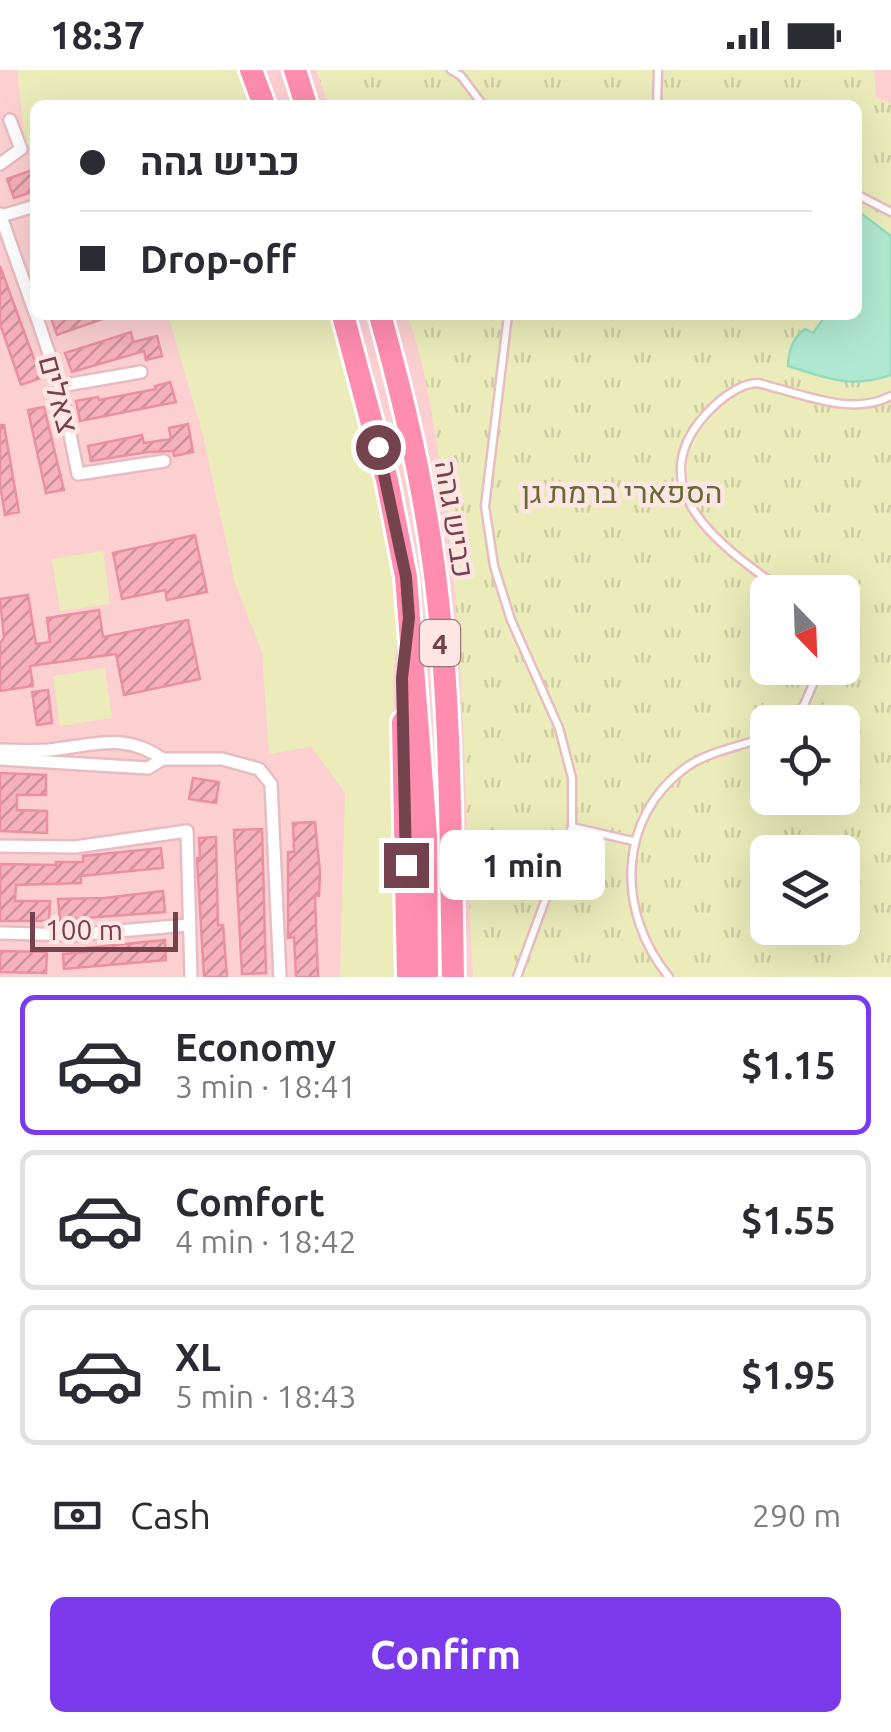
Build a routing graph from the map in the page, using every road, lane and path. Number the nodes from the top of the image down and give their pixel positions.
1 (251, 70) edge
2 (295, 70) edge
3 (451, 70) edge
4 (658, 70) edge
5 (262, 100) edge
6 (304, 100) edge
7 (479, 100) edge
8 (657, 100) edge
9 (10, 120) dead end
10 (0, 164) edge
11 (862, 197) edge
12 (30, 207) edge
13 (891, 212) edge
14 (0, 215) edge
15 (30, 297) edge
16 (38, 320) edge
17 (344, 320) edge
18 (381, 320) edge
19 (507, 320) edge
20 (141, 372) dead end
21 (60, 386) junction
22 (891, 396) edge
23 (164, 461) dead end
24 (762, 575) edge
25 (409, 618) junction
26 (750, 743) edge
27 (0, 750) edge
28 (44, 756) junction
29 (0, 759) edge
30 (163, 759) junction
31 (572, 827) junction
32 (633, 842) junction
33 (0, 846) edge
34 (188, 925) junction
35 (0, 933) edge
36 (191, 977) edge
37 (280, 977) edge
38 (408, 977) edge
39 (427, 977) edge
40 (453, 977) edge
41 (517, 977) edge
42 (669, 977) edge

1 - 5 highway
2 - 6 highway
3 - 7 lane
4 - 8 lane
9 - 10 street
11 - 13 lane
12 - 14 street
14 - 15 street, צאלים
16 - 21 street, צאלים
17 - 25 highway, כביש גהה / 4
18 - 40 highway, כביש גהה / 4
19 - 31 lane
20 - 21 street
21 - 23 street, צאלים
22 - 24 lane
25 - 38 highway
25 - 39 highway, כביש גהה / 4
26 - 32 lane
27 - 28 street
28 - 29 street
28 - 30 street
28 - 30 street
30 - 37 street
31 - 32 lane
31 - 41 lane
32 - 42 lane
33 - 34 street
34 - 35 street
34 - 36 street

